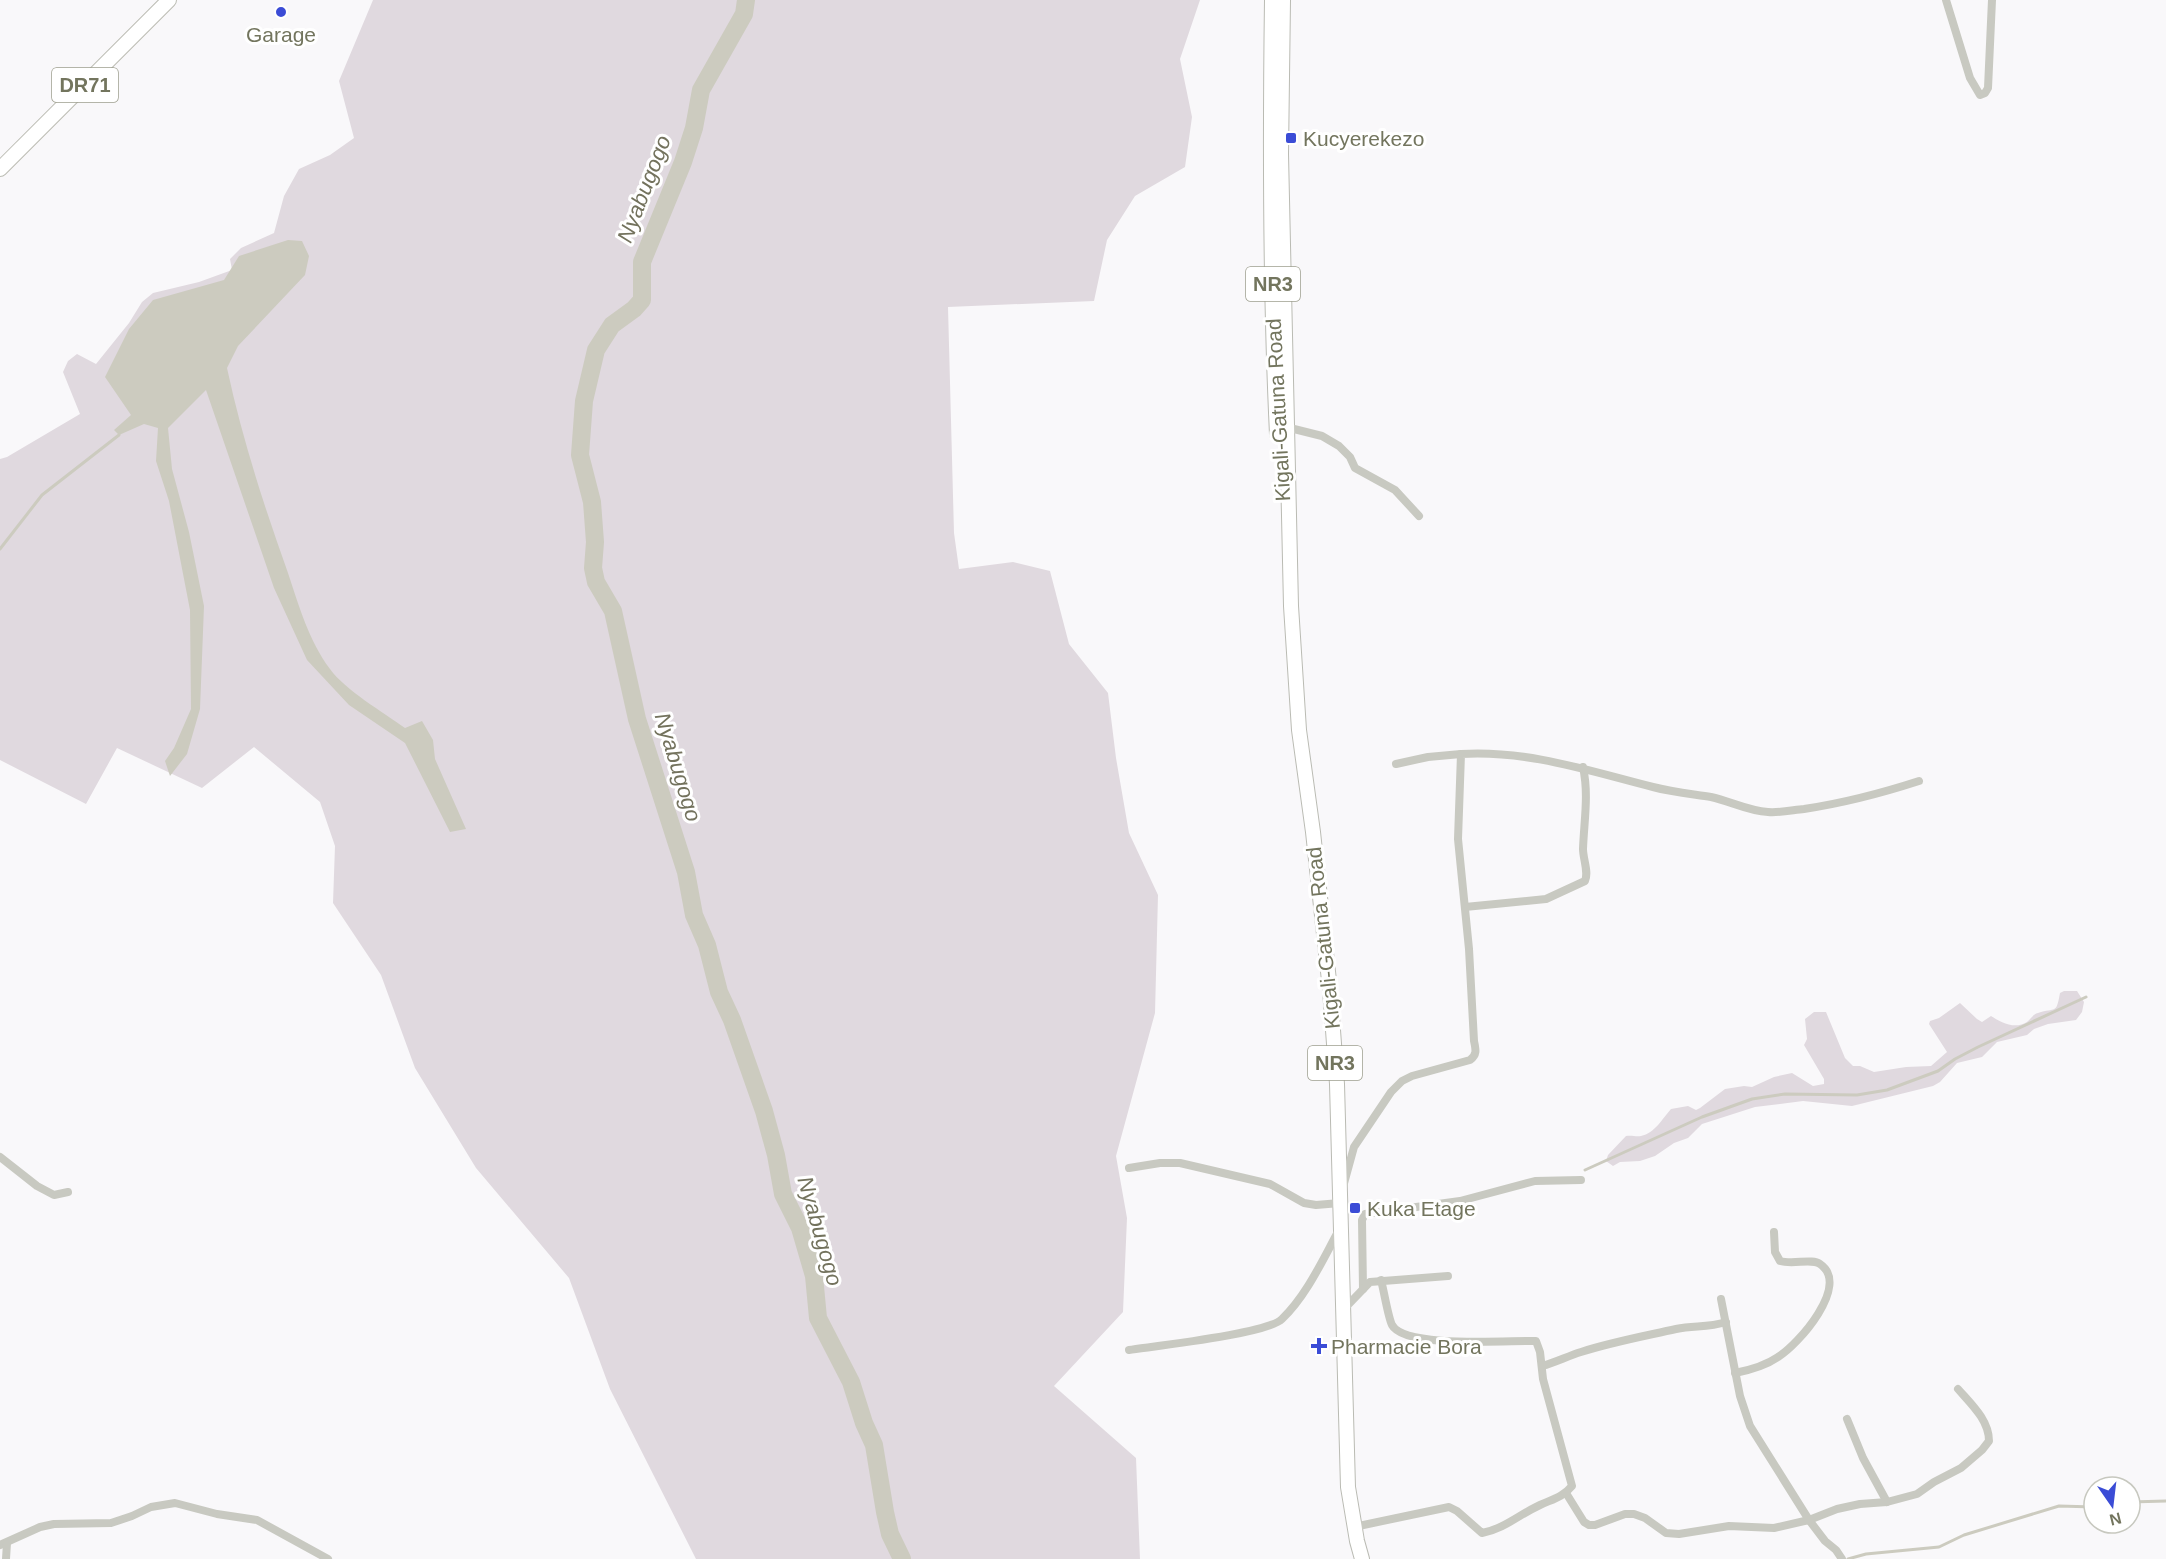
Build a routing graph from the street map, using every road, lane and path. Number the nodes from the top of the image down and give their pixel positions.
1 (169, 0) edge
2 (1272, 0) edge
3 (1283, 0) edge
4 (1946, 0) edge
5 (1992, 0) edge
6 (0, 169) edge
7 (1286, 427) junction
8 (1419, 516) dead end
9 (1290, 568) junction
10 (1461, 754) junction
11 (1396, 764) dead end
12 (1583, 768) junction
13 (1919, 781) dead end
14 (1465, 907) junction
15 (0, 1157) edge
16 (1129, 1168) dead end
17 (1581, 1180) dead end
18 (68, 1192) dead end
19 (1340, 1203) junction
20 (1341, 1227) junction
21 (1774, 1232) dead end
22 (1448, 1276) dead end
23 (1381, 1280) junction
24 (1363, 1289) junction
25 (1720, 1299) dead end
26 (1342, 1310) junction
27 (1726, 1322) junction
28 (1129, 1350) dead end
29 (1542, 1366) junction
30 (1735, 1373) junction
31 (1958, 1389) dead end
32 (1847, 1419) dead end
33 (1566, 1493) junction
34 (1887, 1503) junction
35 (1809, 1520) junction
36 (1354, 1527) junction
37 (3, 1544) edge
38 (6, 1559) edge
39 (328, 1559) edge
40 (1362, 1559) edge
41 (1842, 1559) edge

1 - 6 main road, DR71
2 - 9 main road, Kigali-Gatuna Road / NR3
3 - 7 main road, Kigali-Gatuna Road / NR3
4 - 5 street
7 - 8 street
7 - 9 main road, Kigali-Gatuna Road / NR3
9 - 19 main road, Kigali-Gatuna Road / NR3
10 - 11 street
10 - 12 street
10 - 14 street
12 - 13 street
12 - 14 street
14 - 19 street
15 - 18 street
16 - 19 street
17 - 24 street
19 - 20 main road, Kigali-Gatuna Road / NR3
20 - 26 main road, Kigali-Gatuna Road / NR3
20 - 28 street
21 - 30 street
22 - 23 street
23 - 24 street
23 - 29 street
24 - 26 street
25 - 27 street
26 - 36 main road, Kigali-Gatuna Road / NR3
27 - 29 street
27 - 30 street
29 - 33 street
30 - 35 street
31 - 34 street
32 - 34 street
33 - 35 street
33 - 36 street
34 - 35 street
35 - 41 street
36 - 40 main road, Kigali-Gatuna Road / NR3
37 - 38 street
37 - 39 street

